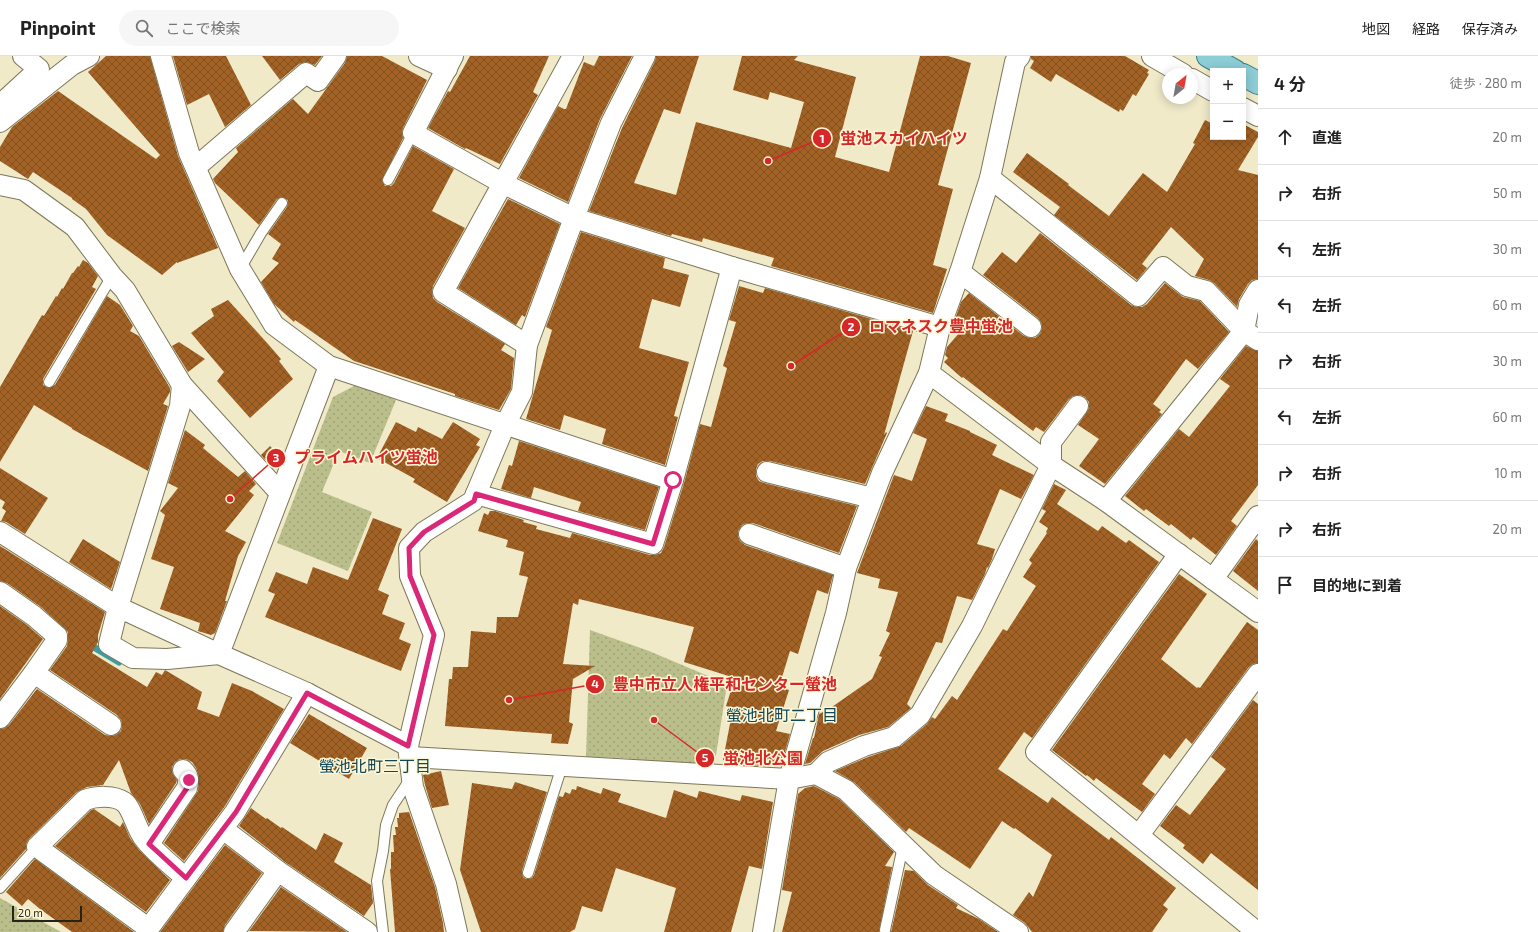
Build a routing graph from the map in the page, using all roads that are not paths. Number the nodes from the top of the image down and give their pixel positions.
1 (22, 56) edge
2 (89, 56) edge
3 (336, 56) edge
4 (419, 56) edge
5 (573, 56) edge
6 (645, 56) edge
7 (1152, 56) edge
8 (1208, 56) edge
9 (166, 58) edge
10 (1012, 58) edge
11 (450, 62) edge
12 (1173, 68) edge
13 (1230, 68) edge
14 (1246, 77) edge
15 (1198, 82) edge
16 (1258, 83) edge
17 (1210, 89) edge
18 (0, 105) edge
19 (1246, 110) edge
20 (1258, 116) edge
21 (0, 122) edge
22 (413, 133) junction
23 (196, 167) junction
24 (990, 178) junction
25 (388, 180) dead end
26 (502, 183) junction
27 (0, 185) edge
28 (282, 203) dead end
29 (574, 218) junction
30 (732, 267) junction
31 (240, 269) junction
32 (960, 272) junction
33 (112, 276) junction
34 (1258, 290) edge
35 (940, 327) junction
36 (1031, 328) dead end
37 (1251, 336) edge
38 (527, 345) junction
39 (329, 366) junction
40 (929, 373) junction
41 (49, 382) dead end
42 (182, 385) junction
43 (1078, 406) dead end
44 (505, 425) junction
45 (1051, 465) junction
46 (767, 472) dead end
47 (673, 480) junction
48 (280, 493) junction
49 (476, 494) junction
50 (872, 498) junction
51 (1106, 501) junction
52 (1258, 516) edge
53 (0, 532) edge
54 (749, 534) dead end
55 (1180, 554) junction
56 (846, 568) junction
57 (1213, 579) junction
58 (0, 592) edge
59 (118, 606) junction
60 (1258, 612) edge
61 (219, 654) junction
62 (34, 673) junction
63 (1258, 674) edge
64 (307, 693) junction
65 (0, 718) edge
66 (111, 725) dead end
67 (410, 760) junction
68 (562, 766) junction
69 (183, 770) dead end
70 (816, 774) junction
71 (789, 780) junction
72 (222, 829) junction
73 (1139, 835) junction
74 (149, 844) junction
75 (903, 846) junction
76 (37, 847) junction
77 (278, 871) junction
78 (528, 873) dead end
79 (186, 878) junction
80 (0, 888) edge
81 (147, 930) edge
82 (885, 930) dead end
83 (234, 932) edge
84 (366, 932) edge
85 (383, 932) edge
86 (457, 932) edge
87 (763, 932) edge
88 (1018, 932) edge
89 (1257, 932) edge

1 - 18 street
2 - 21 street
3 - 23 street
4 - 11 street
5 - 26 street
6 - 29 street
7 - 12 street
8 - 13 main road
9 - 23 street
10 - 24 street
11 - 22 street
14 - 16 main road
15 - 17 street
19 - 20 street
22 - 25 lane
22 - 26 street
23 - 31 street
24 - 32 street
24 - 37 street
26 - 29 street
26 - 38 street
27 - 33 street
28 - 31 lane
29 - 30 street
29 - 38 street
30 - 35 street
30 - 47 street
31 - 39 street
32 - 35 street
32 - 36 street
33 - 41 lane
33 - 42 street
34 - 37 street
35 - 40 street
37 - 51 street
38 - 44 street
39 - 44 street
39 - 48 street
40 - 45 street
40 - 50 street
42 - 48 street
42 - 59 street
43 - 45 street
44 - 47 street
44 - 49 street
45 - 51 street
45 - 70 street
46 - 50 street
47 - 49 street
48 - 61 street
49 - 67 street
50 - 56 street
51 - 55 street
52 - 57 street
53 - 59 street
54 - 56 street
55 - 57 street
55 - 73 street
56 - 71 street
57 - 60 street
58 - 62 street
59 - 61 street
59 - 61 street
61 - 64 street
62 - 65 street
62 - 66 street
63 - 73 street
64 - 67 street
64 - 72 street
67 - 68 street
67 - 85 lane
67 - 86 street
68 - 71 street
68 - 78 lane
69 - 74 street
70 - 71 street
70 - 75 street
71 - 87 street
72 - 77 street
72 - 79 street
73 - 89 street
74 - 76 street
74 - 79 street
75 - 82 lane
75 - 88 street
76 - 80 lane
76 - 81 street
77 - 83 street
77 - 84 street
79 - 81 street

